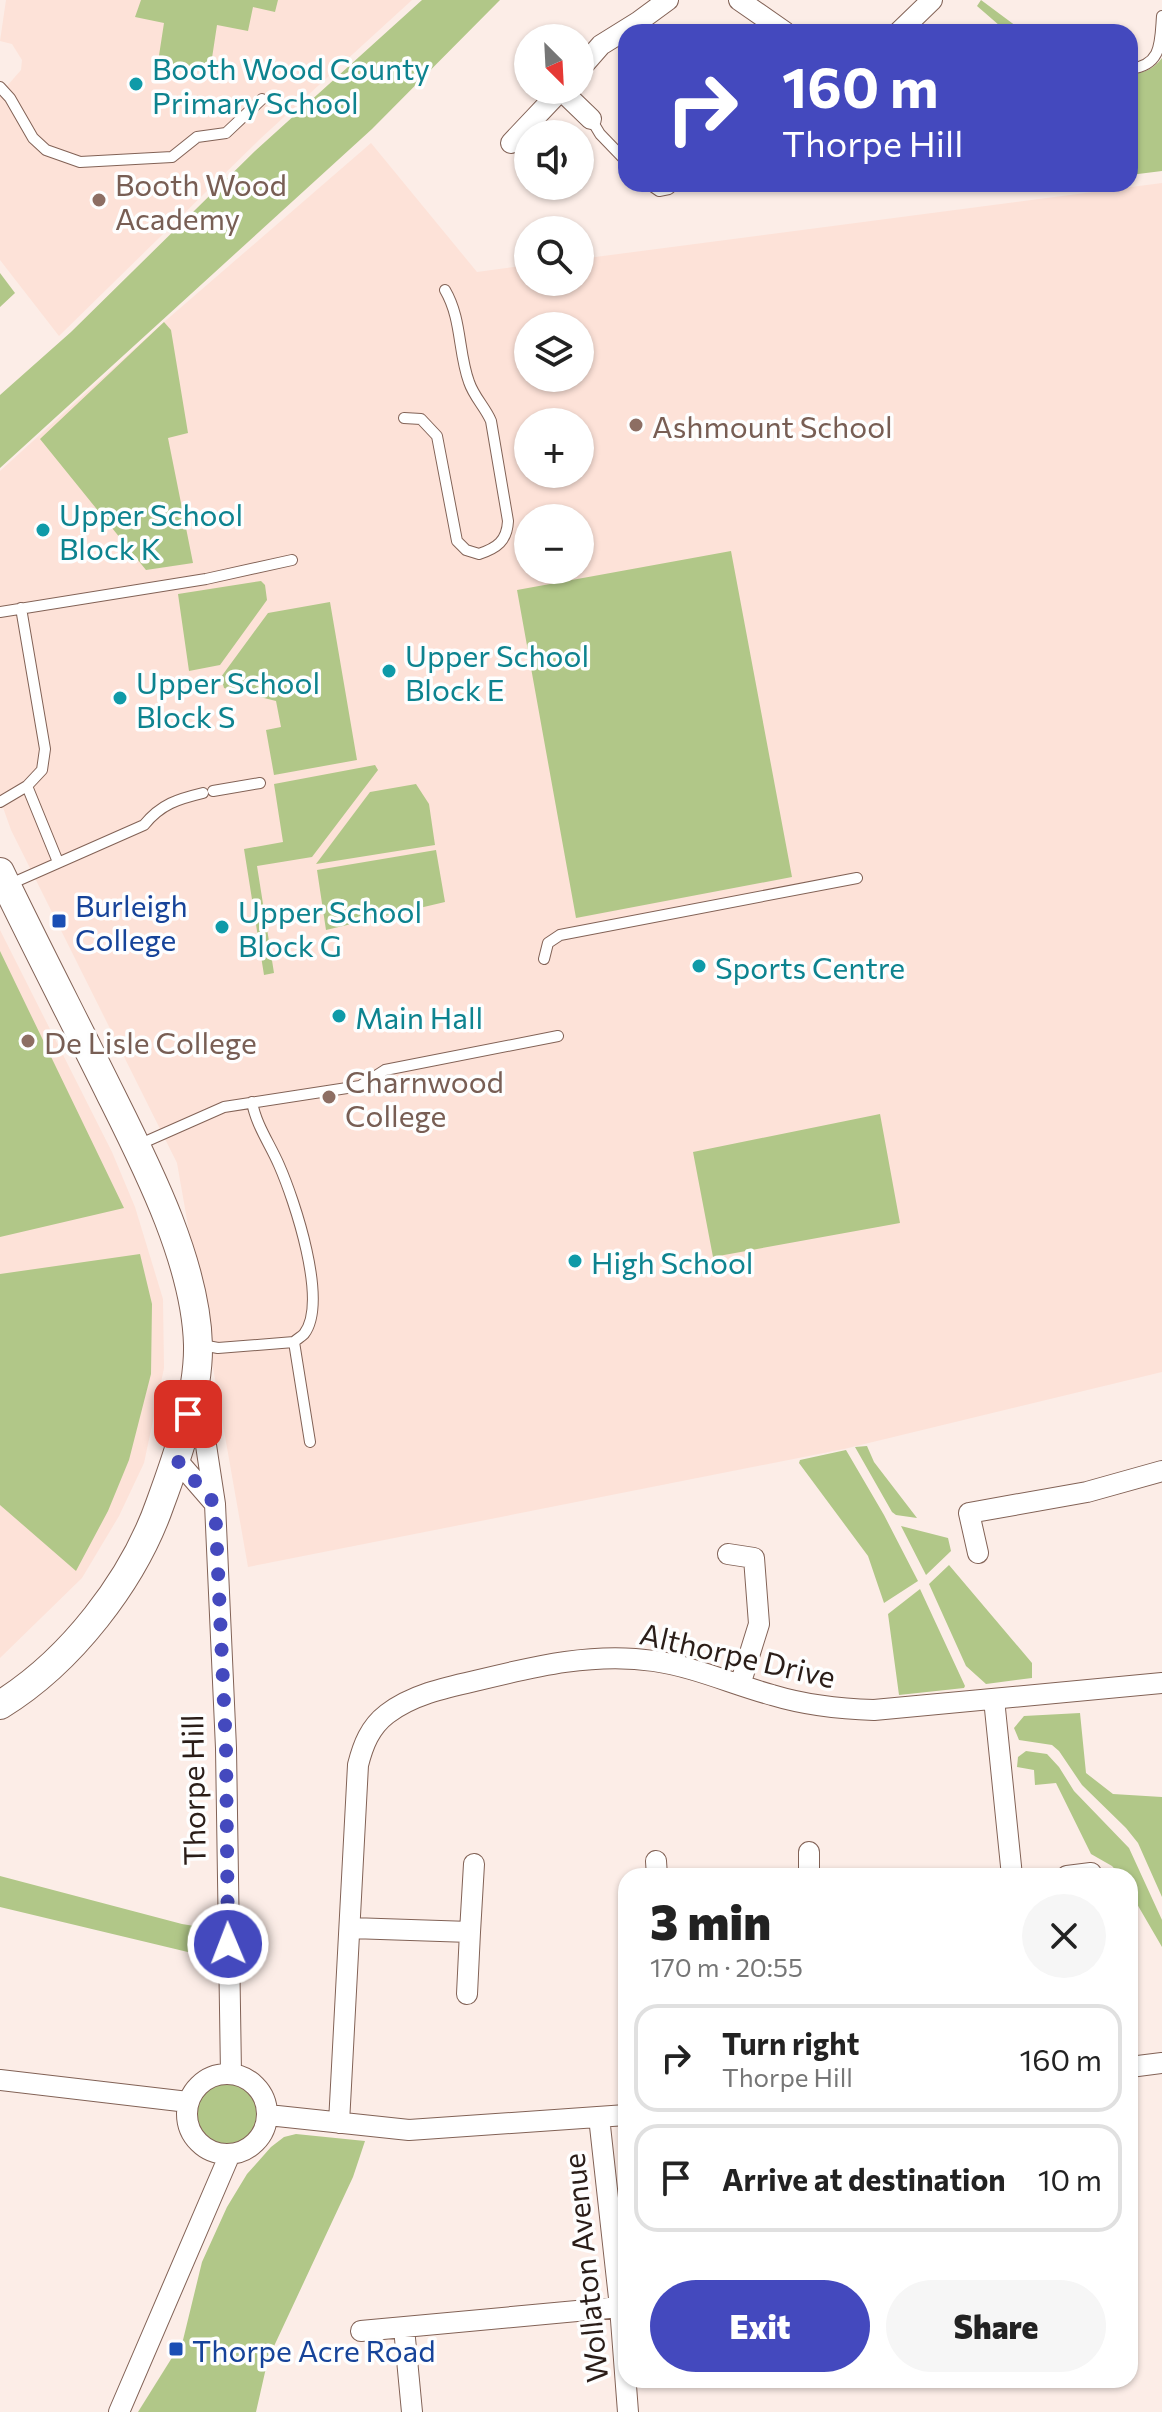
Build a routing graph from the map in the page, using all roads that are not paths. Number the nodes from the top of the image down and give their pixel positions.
1 (668, 0) edge
2 (739, 0) edge
3 (932, 0) edge
4 (1162, 16) edge
5 (635, 24) edge
6 (774, 24) edge
7 (907, 24) edge
8 (618, 34) edge
9 (594, 53) edge
10 (1138, 68) edge
11 (0, 87) edge
12 (262, 99) dead end
13 (591, 119) joint
14 (511, 143) dead end
15 (618, 153) edge
16 (445, 290) dead end
17 (404, 418) dead end
18 (292, 560) dead end
19 (21, 608) junction
20 (0, 612) edge
21 (260, 783) dead end
22 (27, 786) junction
23 (0, 802) edge
24 (58, 862) junction
25 (857, 878) dead end
26 (3, 879) edge
27 (544, 959) dead end
28 (558, 1036) dead end
29 (252, 1102) junction
30 (136, 1146) junction
31 (294, 1342) junction
32 (198, 1345) junction
33 (195, 1374) junction
34 (310, 1442) dead end
35 (176, 1459) junction
36 (1162, 1471) edge
37 (215, 1504) junction
38 (978, 1553) dead end
39 (728, 1554) dead end
40 (1162, 1683) edge
41 (740, 1685) junction
42 (994, 1699) junction
43 (0, 1705) edge
44 (809, 1852) dead end
45 (474, 1864) dead end
46 (809, 1868) edge
47 (1011, 1868) edge
48 (351, 1928) junction
49 (470, 1932) junction
50 (467, 1994) dead end
51 (1162, 2063) edge
52 (1138, 2066) edge
53 (231, 2074) junction
54 (0, 2080) edge
55 (188, 2102) junction
56 (268, 2115) junction
57 (618, 2116) edge
58 (599, 2117) junction
59 (339, 2123) junction
60 (230, 2154) junction
61 (618, 2289) edge
62 (618, 2307) edge
63 (404, 2328) junction
64 (361, 2331) dead end
65 (626, 2388) edge
66 (119, 2412) edge
67 (412, 2412) edge
68 (628, 2412) edge

1 - 5 street
2 - 6 street
3 - 7 street
4 - 10 lane
8 - 9 street
11 - 12 lane
13 - 14 street
13 - 15 lane
16 - 17 lane
18 - 19 lane
19 - 20 lane
19 - 22 lane
21 - 24 lane
22 - 23 lane
22 - 24 lane
24 - 26 lane
25 - 27 lane
26 - 30 street, Thorpe Hill
28 - 29 lane
29 - 30 lane
29 - 31 lane
30 - 32 street, Thorpe Hill
31 - 32 lane
31 - 34 lane
32 - 33 street, Thorpe Hill
33 - 35 street, Thorpe Hill
33 - 37 street, Thorpe Hill
35 - 37 street
35 - 43 street, Thorpe Hill
36 - 38 street
37 - 53 street, Thorpe Hill
39 - 41 street
40 - 42 street, Althorpe Drive
41 - 42 street, Althorpe Drive
41 - 48 street, Althorpe Drive
42 - 47 street
44 - 46 street
45 - 49 street
48 - 49 street
48 - 59 street, Althorpe Drive
49 - 50 street
51 - 52 street
53 - 55 street
53 - 56 street
54 - 55 street
55 - 60 street
56 - 59 street
56 - 60 street
57 - 58 street
58 - 59 street
58 - 61 street, Wollaton Avenue
60 - 66 street
62 - 63 street
63 - 64 street
63 - 67 street
65 - 68 street, Wollaton Avenue

